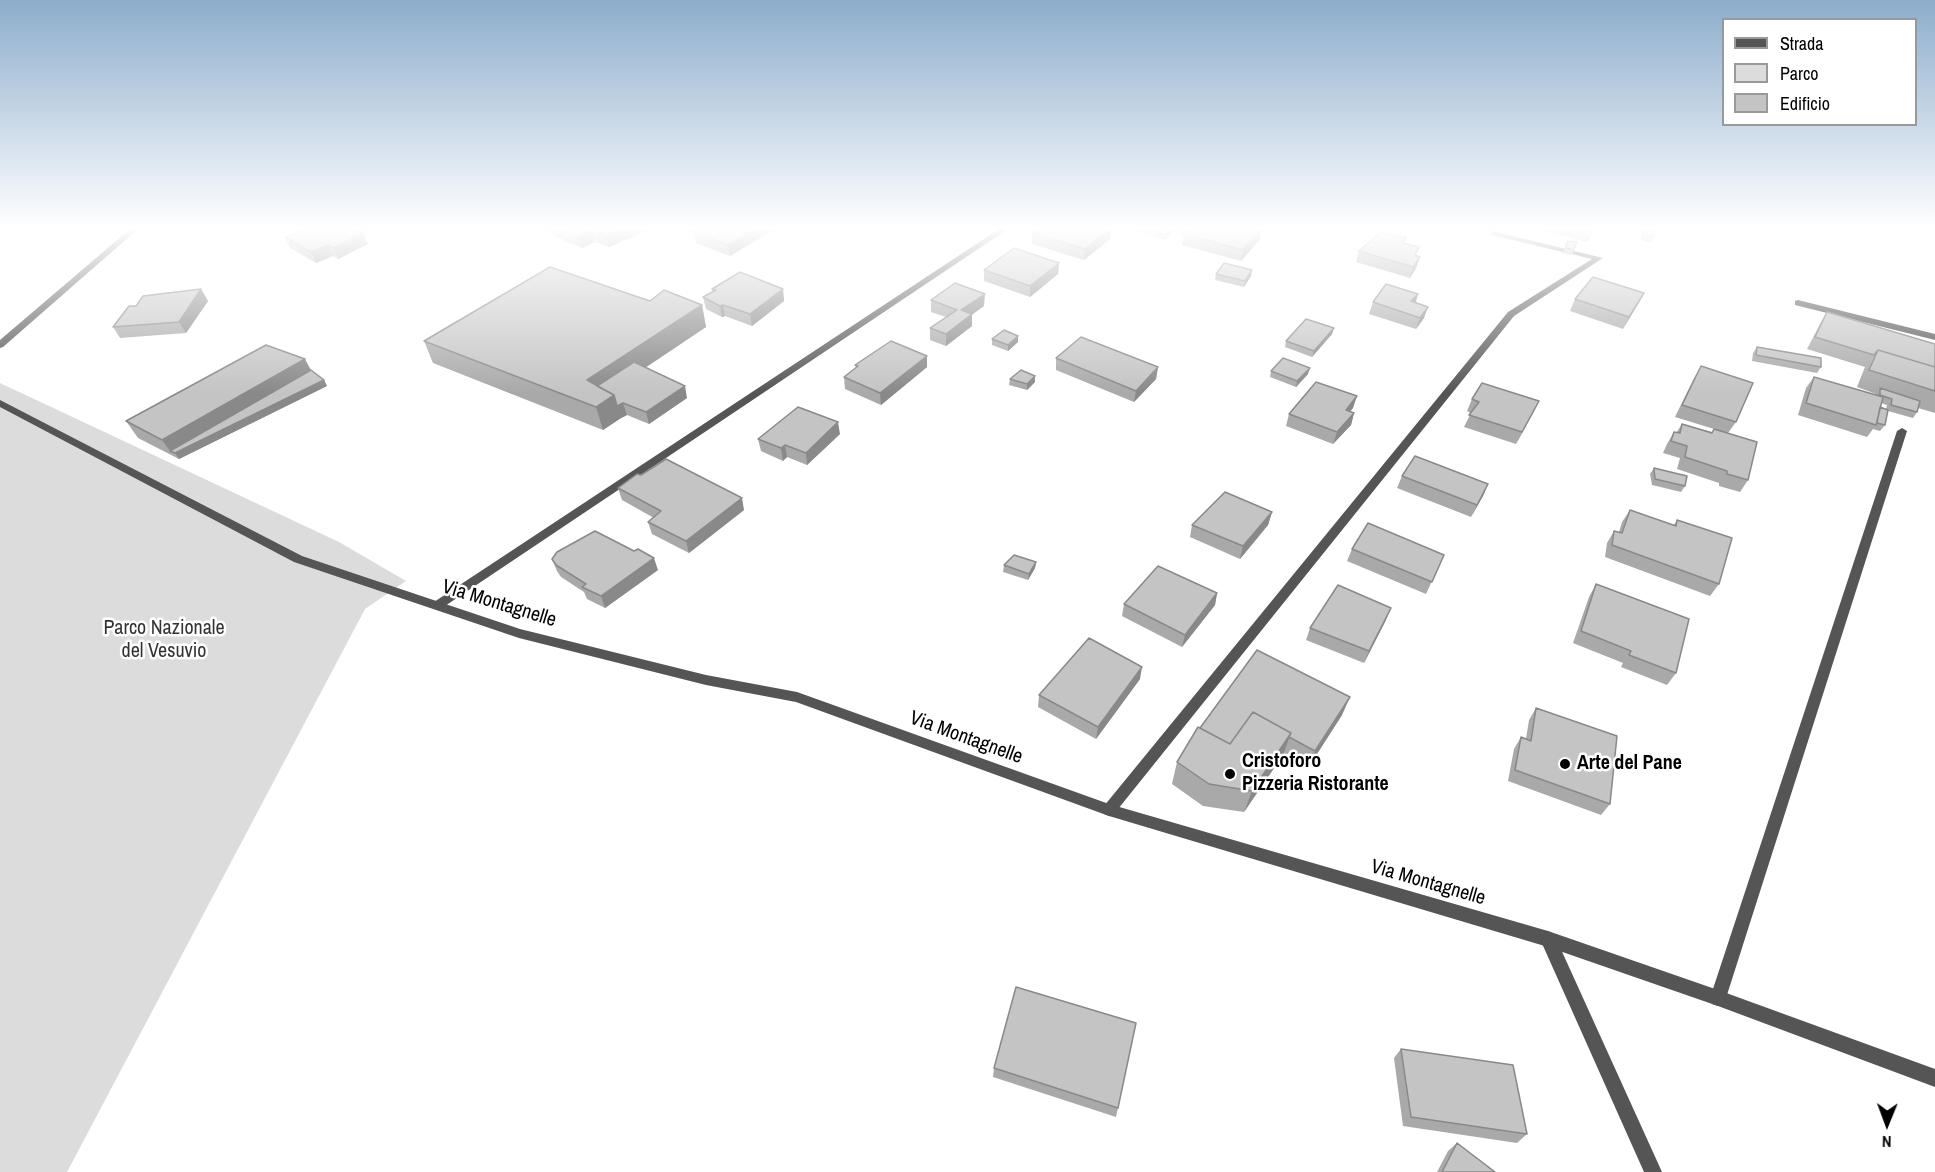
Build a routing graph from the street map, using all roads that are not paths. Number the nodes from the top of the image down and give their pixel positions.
1 (71, 284) edge
2 (922, 284) edge
3 (1559, 284) edge
4 (1798, 303) dead end
5 (1935, 337) edge
6 (0, 345) edge
7 (0, 403) edge
8 (1902, 431) dead end
9 (438, 605) junction
10 (1109, 810) junction
11 (1548, 939) junction
12 (1718, 998) junction
13 (1935, 1078) edge
14 (1653, 1172) edge

1 - 6 street
2 - 9 street
3 - 10 street
4 - 5 street
7 - 9 street, Via Montagnelle
8 - 12 street
9 - 10 street, Via Montagnelle
10 - 11 street, Via Montagnelle
11 - 12 street, Via Montagnelle
11 - 14 street
12 - 13 street, Via Montagnelle

